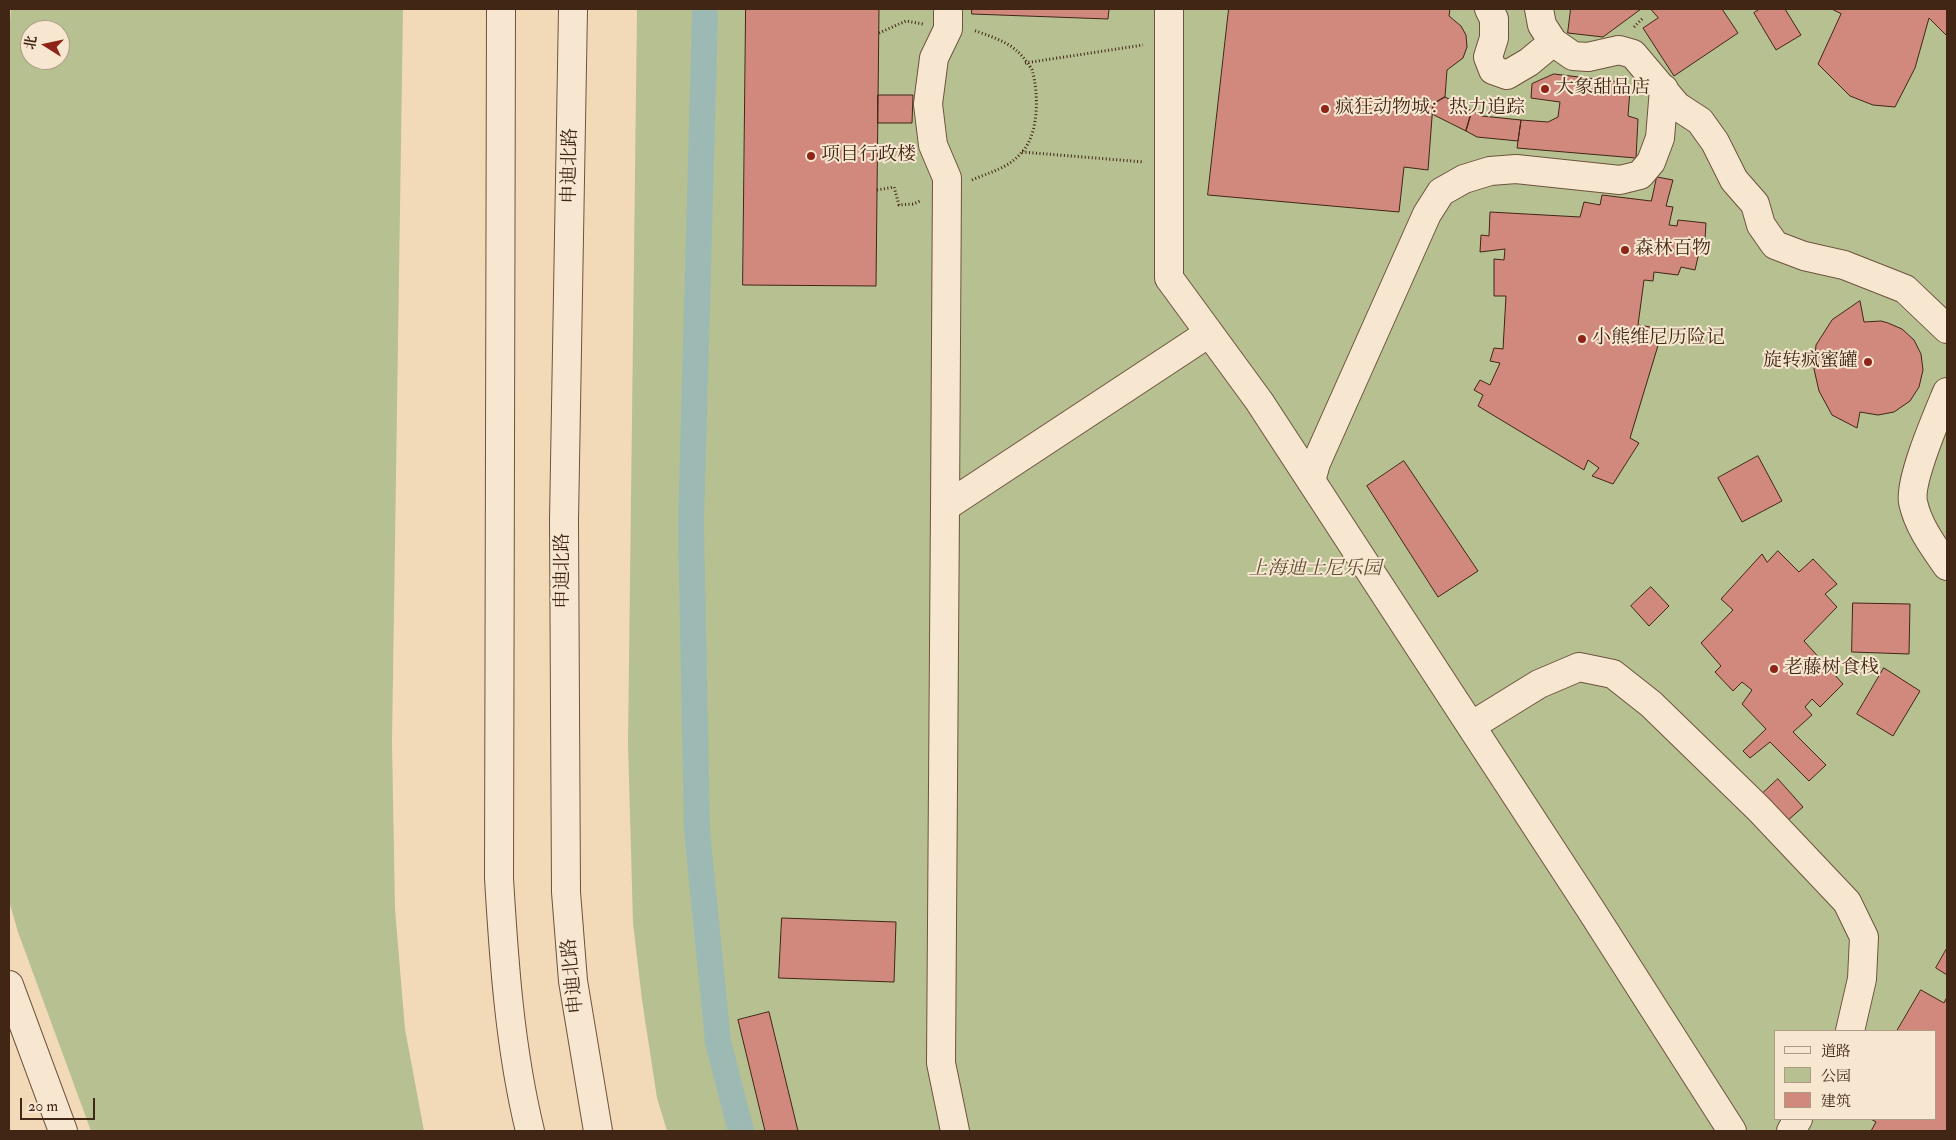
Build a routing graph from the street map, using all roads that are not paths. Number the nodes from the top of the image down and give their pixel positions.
1 (501, 9) edge
2 (573, 9) edge
3 (1168, 9) edge
4 (1489, 9) edge
5 (1539, 9) edge
6 (948, 19) edge
7 (1553, 42) junction
8 (1664, 89) junction
9 (1947, 329) edge
10 (1209, 333) junction
11 (1947, 392) edge
12 (1311, 481) junction
13 (945, 507) junction
14 (1947, 566) edge
15 (1471, 726) junction
16 (9, 985) edge
17 (1850, 1030) edge
18 (1797, 1120) edge
19 (63, 1131) edge
20 (530, 1131) edge
21 (598, 1131) edge
22 (955, 1131) edge
23 (1732, 1131) edge
24 (1790, 1131) edge

1 - 20 street
2 - 21 street, 申迪北路
3 - 10 street
4 - 7 street
5 - 7 street
6 - 13 street
7 - 8 street
8 - 9 street
8 - 12 street
10 - 12 street
10 - 13 street
11 - 14 street
12 - 15 street
13 - 22 street
15 - 17 street
15 - 23 street
16 - 19 street
18 - 24 street

